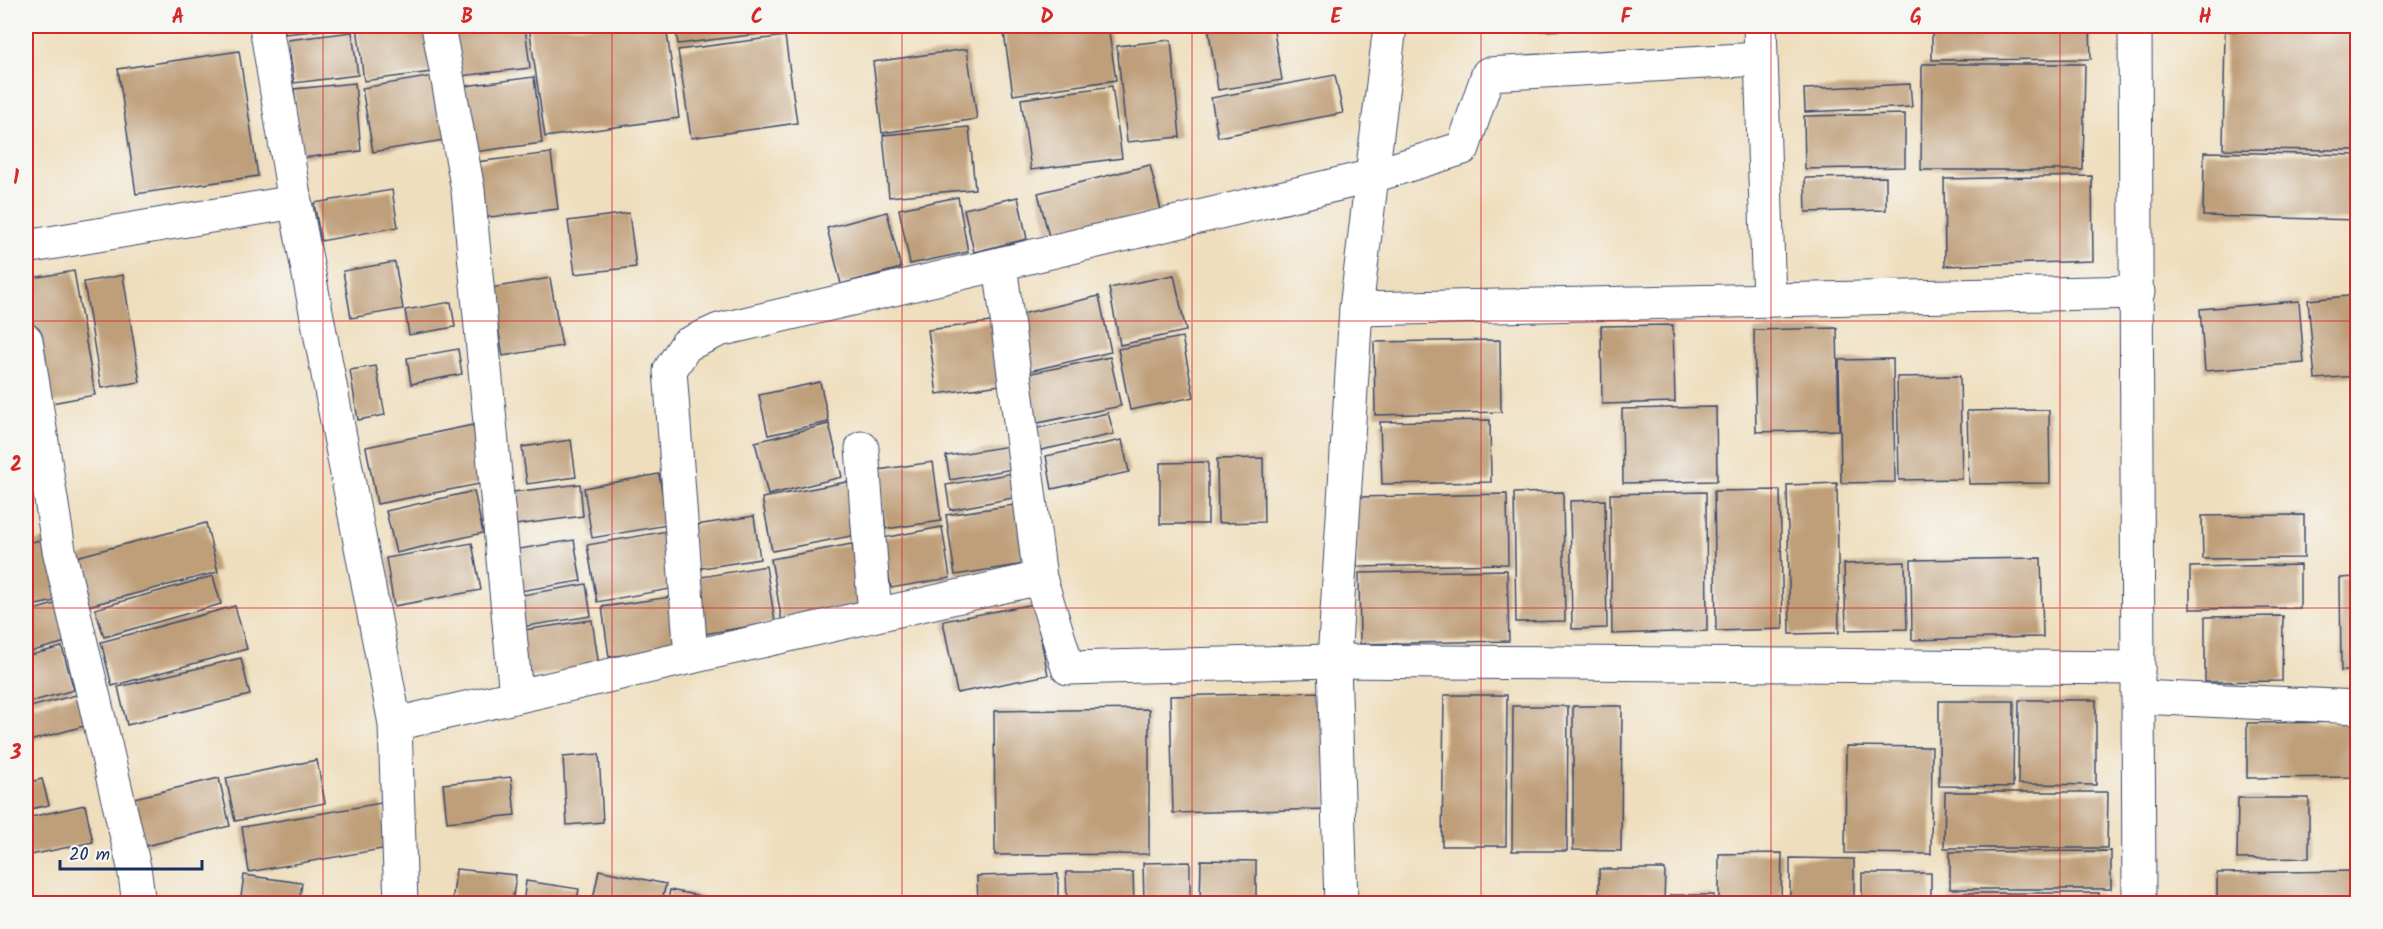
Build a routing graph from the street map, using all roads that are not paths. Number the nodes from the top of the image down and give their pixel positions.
1 (266, 26) edge
2 (438, 26) edge
3 (1390, 26) edge
4 (1760, 26) edge
5 (2135, 26) edge
6 (1760, 59) junction
7 (1373, 176) junction
8 (295, 202) junction
9 (26, 247) edge
10 (1000, 264) junction
11 (2138, 292) junction
12 (1769, 300) junction
13 (1356, 309) junction
14 (26, 340) edge
15 (862, 448) dead end
16 (1040, 578) junction
17 (875, 615) junction
18 (691, 657) junction
19 (1334, 661) junction
20 (2138, 683) junction
21 (516, 696) junction
22 (2358, 707) edge
23 (395, 724) junction
24 (139, 903) edge
25 (401, 903) edge
26 (1341, 903) edge
27 (2139, 903) edge

1 - 8 street
2 - 21 street
3 - 7 street
4 - 6 street
5 - 11 street
6 - 7 street
6 - 12 street
7 - 10 street
7 - 13 street
8 - 9 street
8 - 23 street
10 - 16 street
10 - 18 street
11 - 12 street
11 - 20 street
12 - 13 street
13 - 19 street
14 - 24 street
15 - 17 street
16 - 17 street
16 - 19 street
17 - 18 street
18 - 21 street
19 - 20 street
19 - 26 street
20 - 22 street
20 - 27 street
21 - 23 street
23 - 25 street

